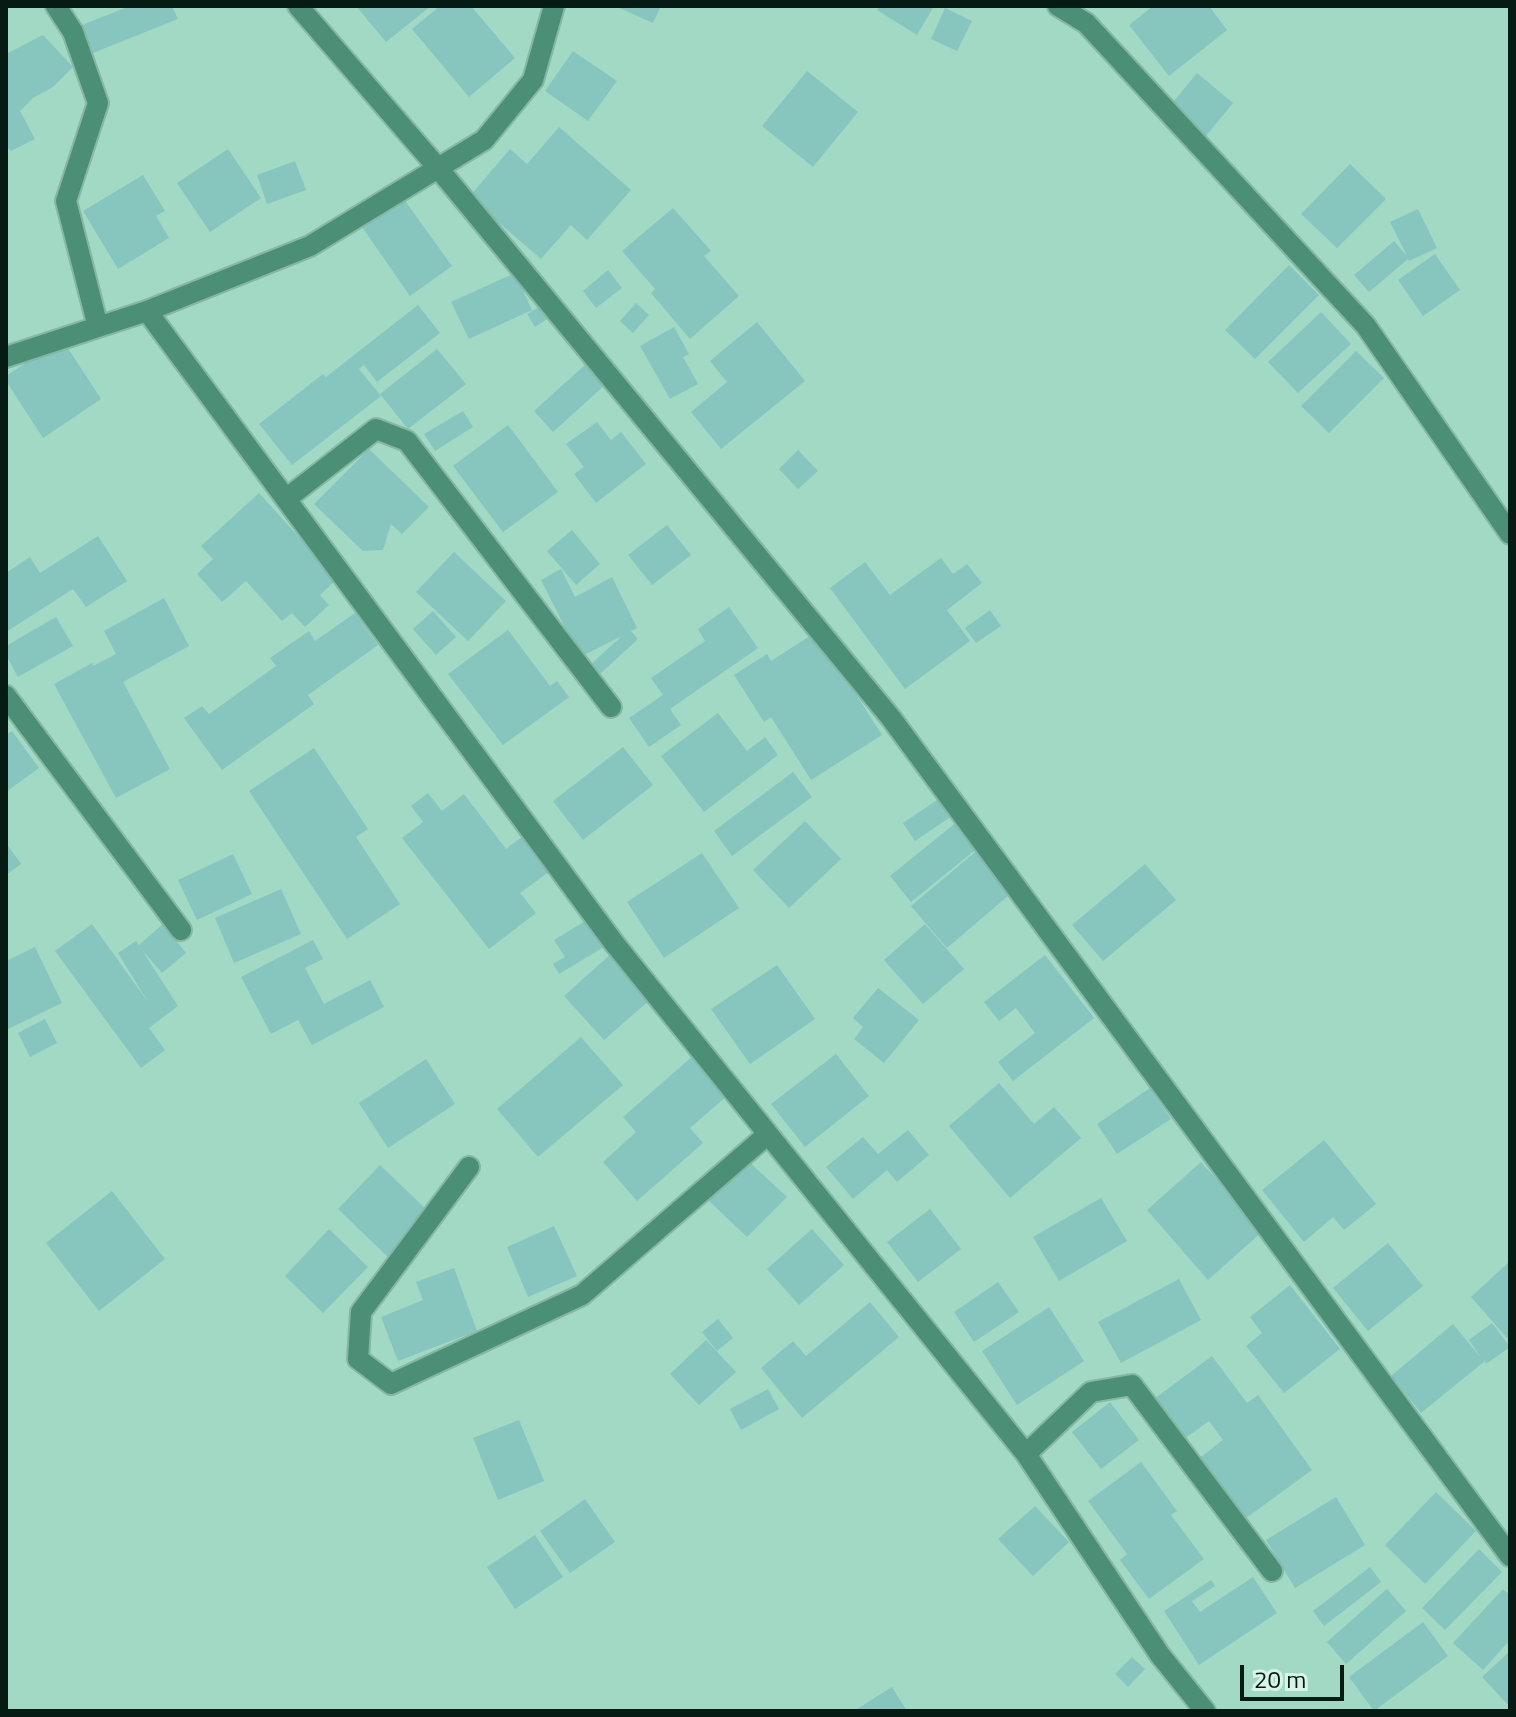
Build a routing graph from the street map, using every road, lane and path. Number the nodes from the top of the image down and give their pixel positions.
1 (56, 6) edge
2 (298, 6) edge
3 (554, 6) edge
4 (1058, 6) edge
5 (1091, 15) edge
6 (438, 168) junction
7 (147, 311) junction
8 (98, 327) junction
9 (6, 357) edge
10 (286, 499) junction
11 (1510, 534) edge
12 (6, 696) edge
13 (611, 707) dead end
14 (181, 930) dead end
15 (767, 1135) junction
16 (469, 1167) dead end
17 (1026, 1454) junction
18 (1510, 1556) edge
19 (1272, 1571) dead end
20 (1205, 1711) edge

1 - 8 street
2 - 6 street
3 - 6 street
4 - 5 street
5 - 11 street
6 - 7 street
6 - 18 street
7 - 8 street
7 - 10 street
8 - 9 street
10 - 13 street
10 - 15 street
12 - 14 street
15 - 16 street
15 - 17 street
17 - 19 street
17 - 20 street

